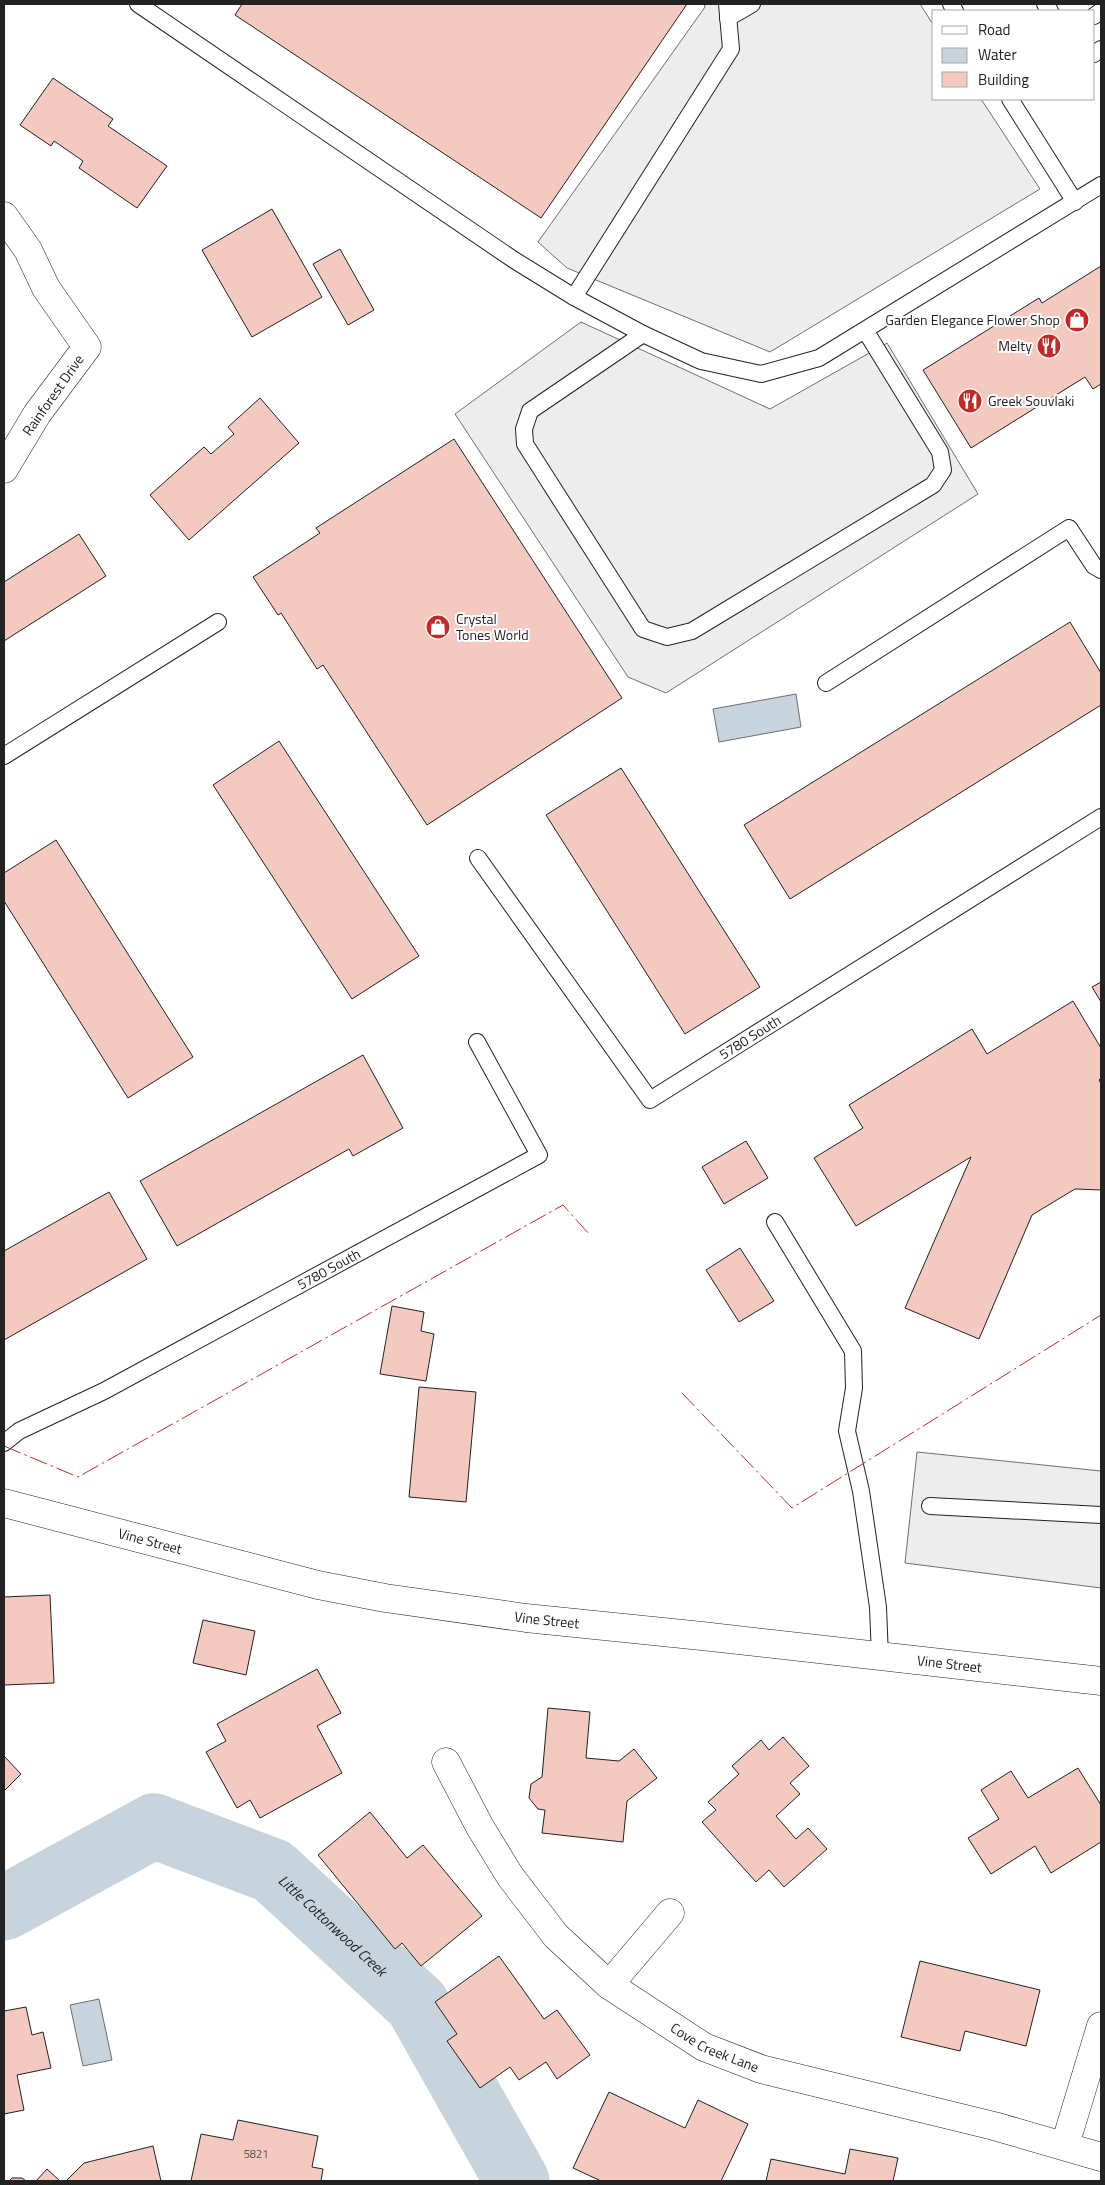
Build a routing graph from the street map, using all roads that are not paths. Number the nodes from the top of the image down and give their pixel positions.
1 (138, 4) edge
2 (752, 4) edge
3 (728, 11) edge
4 (1016, 101) edge
5 (1101, 185) edge
6 (1075, 202) junction
7 (4, 216) edge
8 (574, 297) junction
9 (865, 330) junction
10 (643, 334) junction
11 (4, 469) edge
12 (1101, 570) edge
13 (218, 622) dead end
14 (826, 683) dead end
15 (4, 756) edge
16 (1101, 818) edge
17 (478, 858) dead end
18 (477, 1042) dead end
19 (775, 1222) dead end
20 (4, 1443) edge
21 (4, 1503) edge
22 (930, 1506) dead end
23 (1101, 1515) edge
24 (880, 1657) junction
25 (1101, 1681) edge
26 (446, 1762) dead end
27 (670, 1913) dead end
28 (610, 1985) junction
29 (1101, 2026) edge
30 (1065, 2145) junction
31 (1101, 2157) edge

1 - 8 lane
2 - 3 lane
3 - 8 lane
4 - 6 lane
5 - 6 lane
6 - 9 lane
7 - 11 street, Rainforest Drive
8 - 10 lane
9 - 10 lane
9 - 10 lane
12 - 14 lane
13 - 15 lane
16 - 17 lane, 5780 South
18 - 20 lane, 5780 South
19 - 24 lane
21 - 24 street, Vine Street
22 - 23 lane
24 - 25 street, Vine Street
26 - 28 street, Cove Creek Lane
27 - 28 street
28 - 30 street, Cove Creek Lane
29 - 30 street
30 - 31 street, Cove Creek Lane

